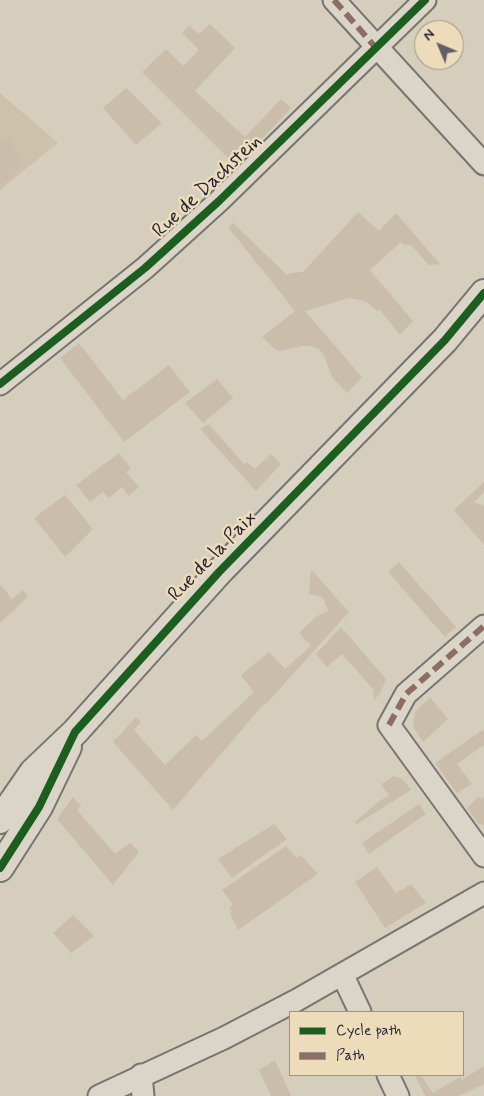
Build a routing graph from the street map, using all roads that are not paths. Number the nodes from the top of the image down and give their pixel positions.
1 (334, 0) edge
2 (425, 0) edge
3 (376, 48) junction
4 (484, 164) edge
5 (484, 293) edge
6 (0, 384) edge
7 (484, 626) edge
8 (75, 732) junction
9 (0, 820) edge
10 (484, 856) edge
11 (0, 868) edge
12 (484, 893) edge
13 (343, 976) junction
14 (360, 1011) edge
15 (141, 1074) junction
16 (388, 1076) edge
17 (99, 1096) edge
18 (143, 1096) edge
19 (398, 1096) edge

1 - 3 street
2 - 3 street, Rue de Dachstein
3 - 4 street
3 - 6 street, Rue de Dachstein
5 - 8 street, Rue de la Paix
7 - 10 street
8 - 9 street, Rue de la Paix
8 - 11 street, Rue de la Paix
12 - 13 street
13 - 14 street
13 - 15 street
15 - 17 street
15 - 18 street
16 - 19 street

